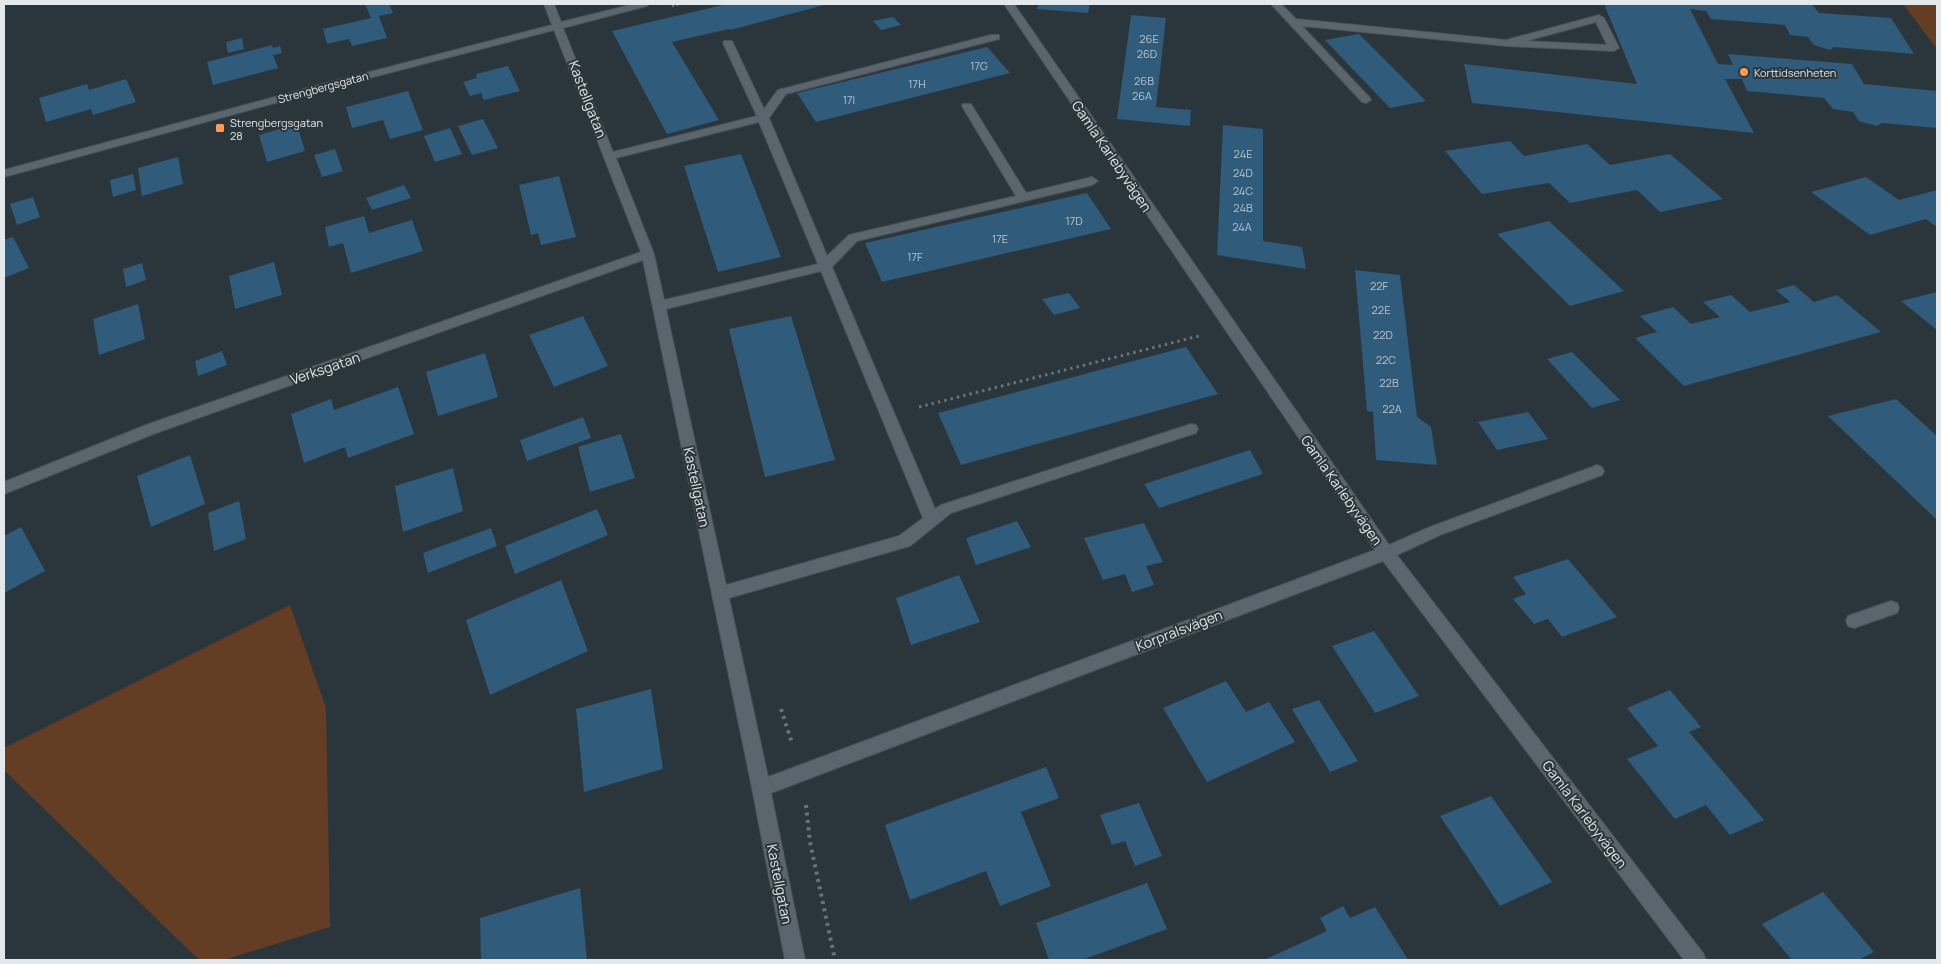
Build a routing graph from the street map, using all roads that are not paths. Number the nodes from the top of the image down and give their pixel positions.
1 (549, 4) edge
2 (644, 4) edge
3 (1009, 4) edge
4 (1276, 4) edge
5 (1293, 22) junction
6 (560, 26) junction
7 (995, 37) dead end
8 (728, 43) dead end
9 (1506, 43) junction
10 (1366, 100) dead end
11 (967, 106) dead end
12 (763, 118) junction
13 (610, 156) junction
14 (4, 174) edge
15 (1092, 181) dead end
16 (1024, 198) junction
17 (648, 254) junction
18 (825, 266) junction
19 (659, 306) junction
20 (1191, 428) dead end
21 (1597, 471) dead end
22 (4, 488) edge
23 (932, 520) junction
24 (1386, 553) junction
25 (720, 594) junction
26 (1891, 608) dead end
27 (1854, 621) dead end
28 (761, 788) junction
29 (795, 960) edge
30 (1696, 960) edge

1 - 6 street, Kastellgatan
2 - 6 street, Strengbergsgatan
3 - 24 street, Gamla Karlebyvägen
4 - 5 street
5 - 9 street
5 - 10 street
6 - 13 street, Kastellgatan
6 - 14 street, Strengbergsgatan
7 - 12 street
8 - 12 street
9 - 9 street
11 - 16 street
12 - 13 street
12 - 18 street
13 - 17 street, Kastellgatan
15 - 16 street
16 - 18 street
17 - 19 street, Kastellgatan
17 - 22 street, Verksgatan
18 - 19 street
18 - 23 street
19 - 25 street, Kastellgatan
20 - 23 street
21 - 24 street, Korpralsvägen
23 - 25 street
24 - 28 street, Korpralsvägen
24 - 30 street, Gamla Karlebyvägen
25 - 28 street, Kastellgatan
26 - 27 street
28 - 29 street, Kastellgatan

